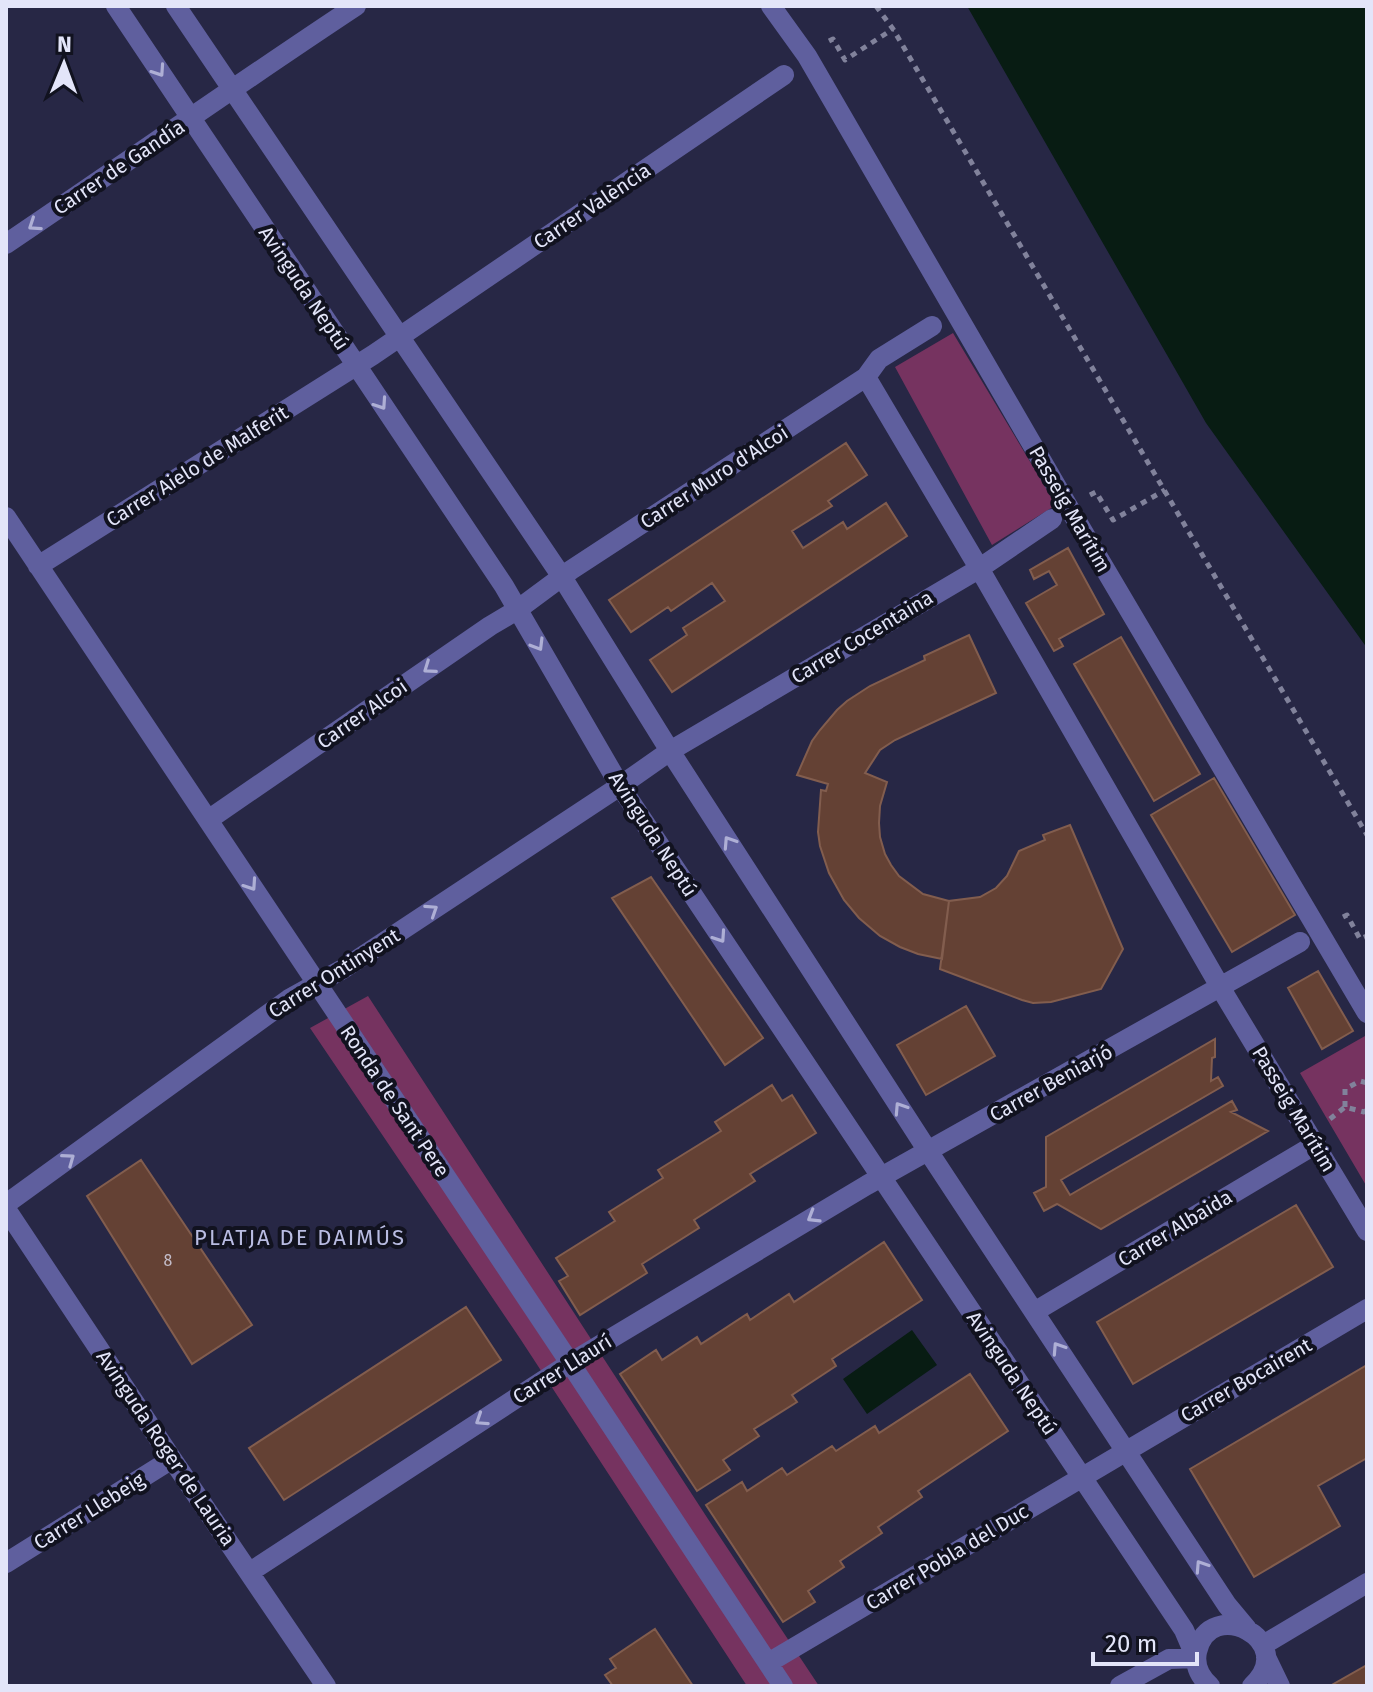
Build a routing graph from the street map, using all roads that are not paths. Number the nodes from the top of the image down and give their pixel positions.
1 (116, 6) edge
2 (176, 6) edge
3 (356, 6) edge
4 (771, 6) edge
5 (784, 75) dead end
6 (231, 89) junction
7 (191, 119) junction
8 (6, 244) edge
9 (932, 326) dead end
10 (400, 337) junction
11 (356, 366) junction
12 (866, 377) junction
13 (6, 517) edge
14 (1052, 519) dead end
15 (38, 566) junction
16 (979, 568) junction
17 (562, 577) junction
18 (517, 610) junction
19 (670, 751) junction
20 (620, 786) junction
21 (208, 820) junction
22 (1300, 942) dead end
23 (316, 983) junction
24 (1221, 987) junction
25 (1367, 1013) edge
26 (1316, 1144) junction
27 (928, 1151) junction
28 (881, 1178) junction
29 (6, 1207) edge
30 (1367, 1231) edge
31 (1367, 1309) edge
32 (1034, 1312) junction
33 (570, 1363) junction
34 (1126, 1451) junction
35 (172, 1459) junction
36 (1081, 1477) junction
37 (6, 1563) edge
38 (250, 1572) junction
39 (1367, 1583) edge
40 (1247, 1629) junction
41 (1264, 1651) junction
42 (1196, 1658) junction
43 (768, 1663) junction
44 (326, 1686) edge
45 (783, 1686) edge
46 (1120, 1686) edge
47 (1210, 1686) edge
48 (1252, 1686) edge
49 (1280, 1686) edge

1 -> 7 street, Avinguda Neptú
2 - 6 street
3 - 6 street, Carrer de Gandía
4 - 25 street, Passeig Marítim
5 - 10 street, Carrer València
6 - 7 street, Carrer de Gandía
6 - 10 street
7 -> 8 street, Carrer de Gandía
7 - 11 street, Avinguda Neptú
9 - 12 street
10 - 11 street, Carrer València
10 - 17 street
11 - 15 street, Carrer Aielo de Malferit
11 -> 18 street, Avinguda Neptú
12 - 16 street, Passeig Marítim
12 - 17 street, Carrer Muro d'Alcoi
13 - 15 street, Ronda de Sant Pere
14 - 16 street, Carrer Cocentaina
15 - 21 street, Ronda de Sant Pere
16 - 19 street, Carrer Cocentaina
16 - 24 street, Passeig Marítim
17 - 18 street, Carrer Muro d'Alcoi
17 - 19 street
18 -> 20 street, Avinguda Neptú
18 -> 21 street, Carrer Alcoi
19 - 20 street, Carrer Ontinyent
27 -> 19 street
23 -> 20 street, Carrer Ontinyent
20 -> 28 street, Avinguda Neptú
21 -> 23 street, Ronda de Sant Pere
22 - 24 street
29 -> 23 street, Carrer Ontinyent
23 - 33 street, Ronda de Sant Pere
24 - 26 street, Passeig Marítim
24 - 27 street, Carrer Beniarjó
26 - 30 street, Passeig Marítim
26 - 32 street, Carrer Albaida
27 - 28 street, Carrer Beniarjó
27 - 32 street
28 -> 33 street, Carrer Llaurí
28 - 36 street, Avinguda Neptú
29 - 35 street, Avinguda Roger de Lauria
31 - 34 street, Carrer Bocairent
34 -> 32 street
33 -> 38 street, Carrer Llaurí
33 - 43 street, Ronda de Sant Pere
34 - 36 street, Carrer Pobla del Duc
40 -> 34 street
35 - 37 street, Carrer Llebeig
35 - 38 street, Avinguda Roger de Lauria
36 - 42 street, Avinguda Neptú
36 - 43 street, Carrer Pobla del Duc
38 - 44 street, Avinguda Roger de Lauria
39 - 41 street
40 - 41 street
40 - 42 street
41 - 48 street
41 - 49 street
42 - 46 street
42 - 47 street, Avinguda Neptú
43 - 45 street, Ronda de Sant Pere

